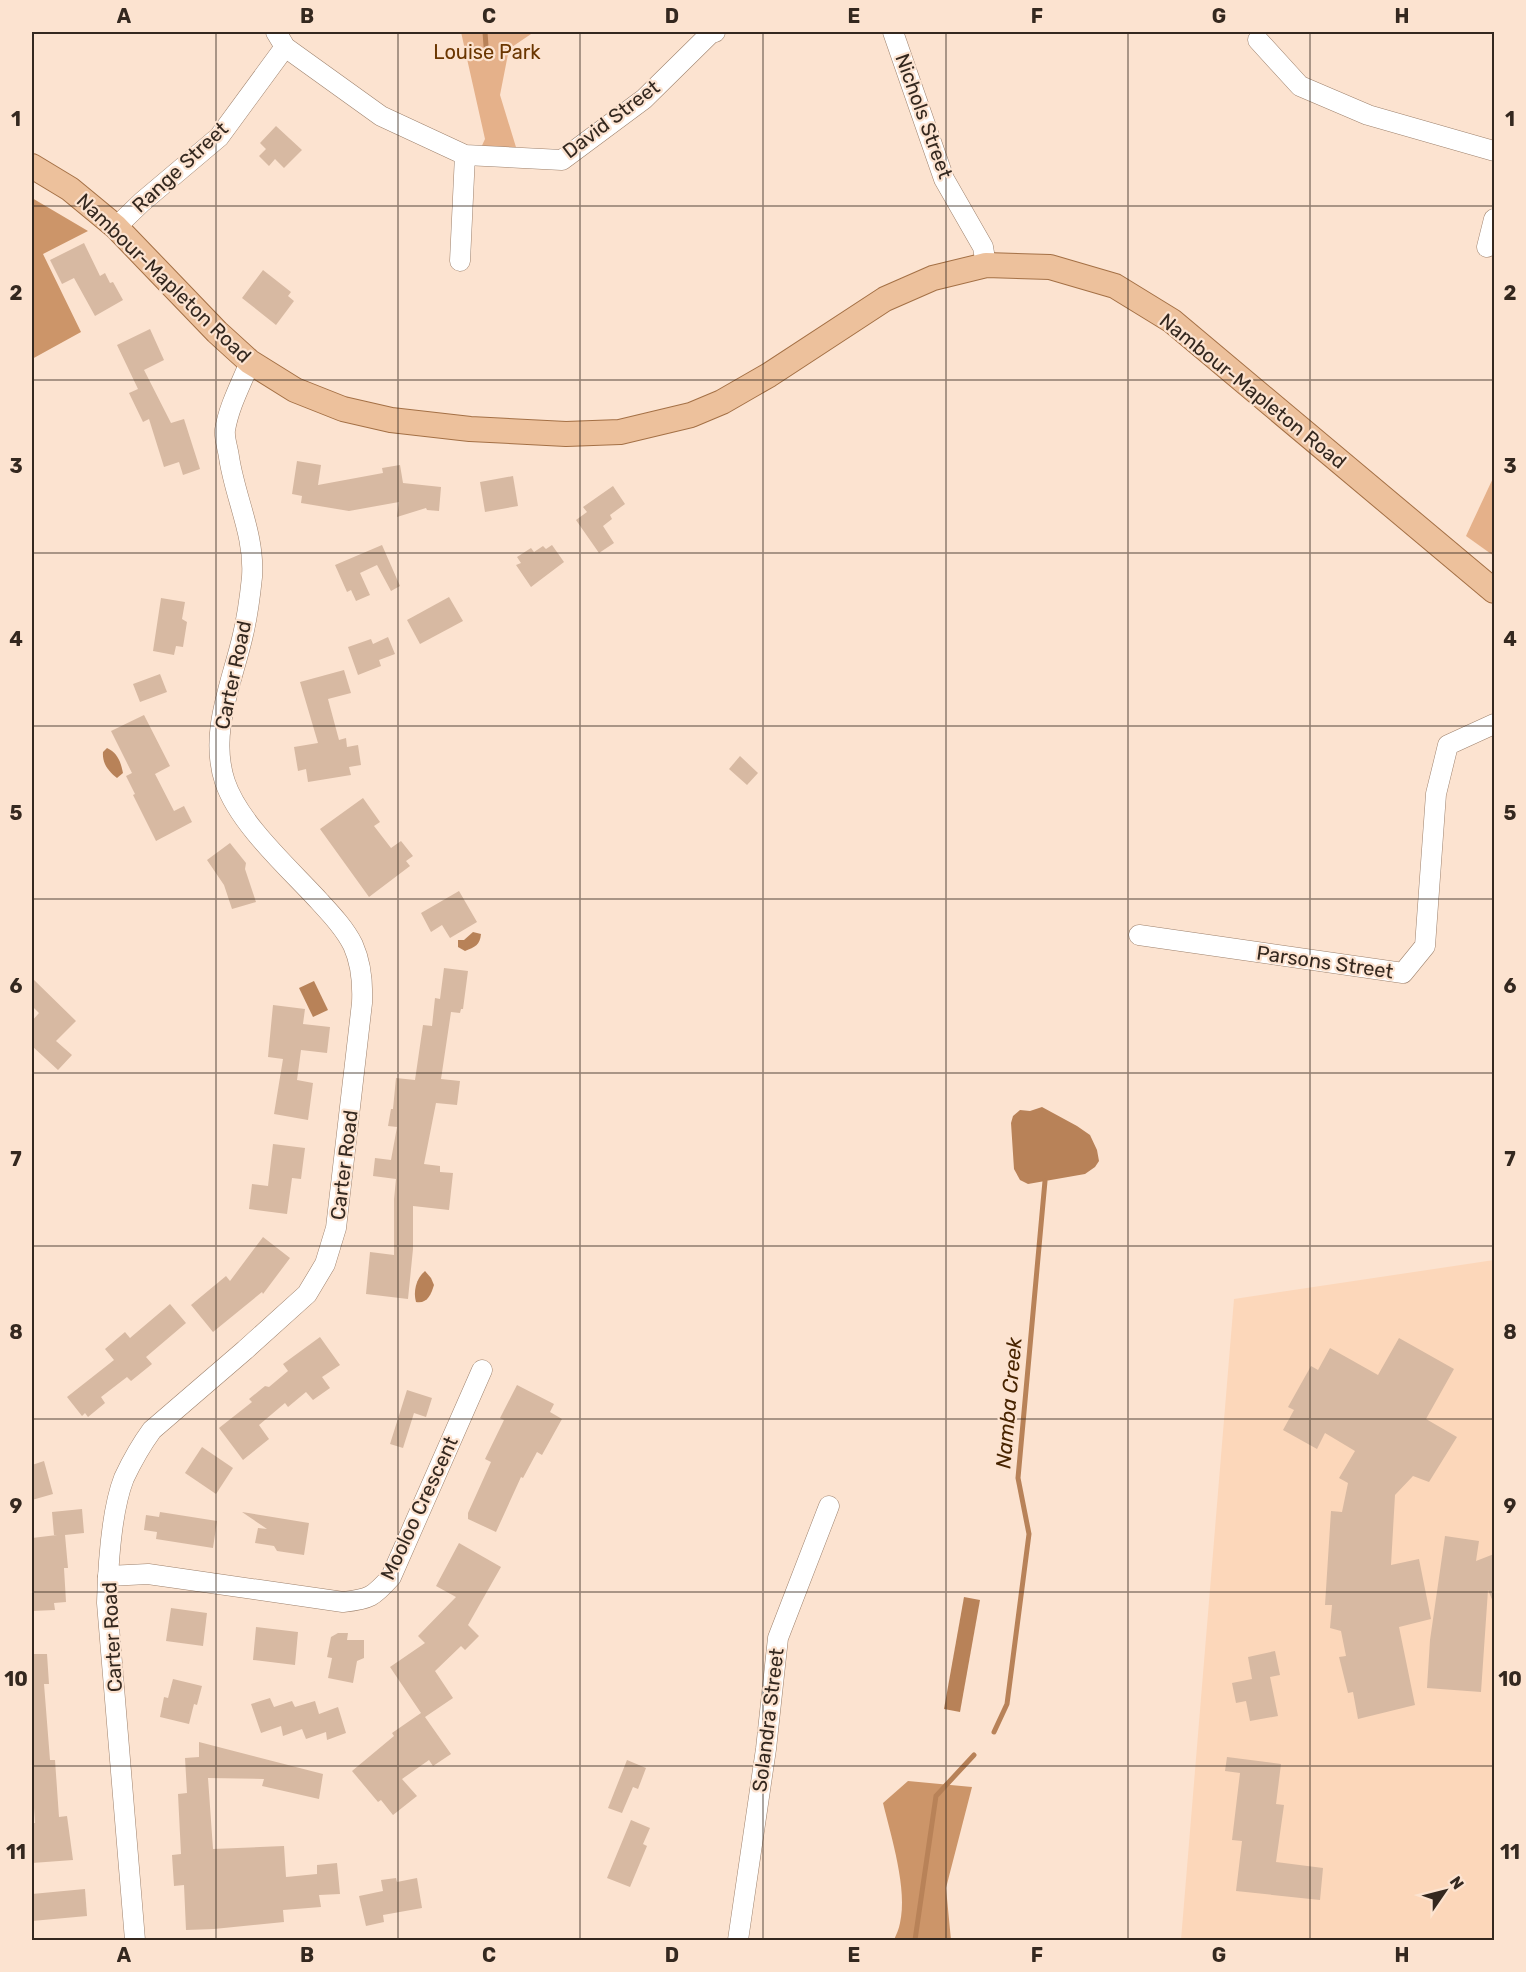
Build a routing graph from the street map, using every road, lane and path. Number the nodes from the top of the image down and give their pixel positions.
1 (712, 32) edge
2 (893, 32) edge
3 (280, 39) edge
4 (1258, 40) dead end
5 (1494, 151) edge
6 (465, 155) junction
7 (32, 165) edge
8 (1494, 219) edge
9 (116, 227) junction
10 (1487, 248) dead end
11 (460, 261) dead end
12 (986, 265) junction
13 (250, 362) junction
14 (1494, 591) edge
15 (1494, 723) edge
16 (1139, 935) dead end
17 (482, 1370) dead end
18 (829, 1506) dead end
19 (108, 1576) junction
20 (135, 1941) edge
21 (738, 1941) edge

1 - 6 street, David Street
2 - 12 street, Nichols Street
3 - 6 street, David Street
3 - 9 street, Range Street
4 - 5 street
6 - 11 street
7 - 9 main road, Nambour-Mapleton Road
8 - 10 street
9 - 13 main road, Nambour-Mapleton Road
12 - 13 main road, Nambour-Mapleton Road
12 - 14 main road, Nambour-Mapleton Road
13 - 19 street, Carter Road
15 - 16 street, Parsons Street
17 - 19 street, Mooloo Crescent
18 - 21 street, Solandra Street
19 - 20 street, Carter Road

